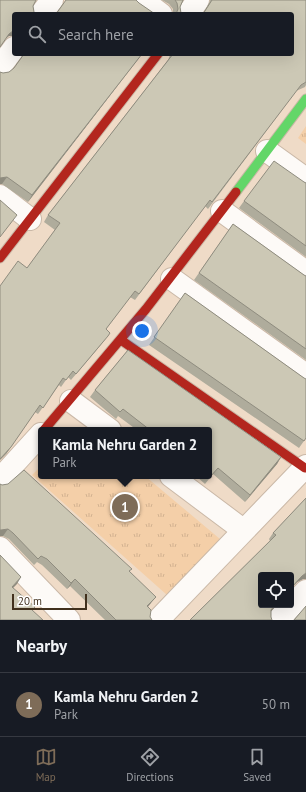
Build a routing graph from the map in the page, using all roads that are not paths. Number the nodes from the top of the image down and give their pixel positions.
1 (52, 0) edge
2 (142, 0) edge
3 (198, 0) edge
4 (43, 12) edge
5 (158, 12) edge
6 (189, 12) edge
7 (156, 56) edge
8 (306, 99) edge
9 (267, 151) junction
10 (306, 179) edge
11 (0, 196) edge
12 (222, 211) junction
13 (30, 219) junction
14 (0, 258) edge
15 (306, 272) edge
16 (172, 279) junction
17 (121, 340) junction
18 (306, 375) edge
19 (71, 401) junction
20 (47, 427) edge
21 (106, 427) edge
22 (38, 437) edge
23 (305, 467) edge
24 (0, 478) edge
25 (175, 479) edge
26 (243, 530) junction
27 (0, 548) edge
28 (306, 591) edge
29 (69, 620) edge
30 (158, 620) edge
31 (278, 620) edge

1 - 4 street
2 - 5 street
3 - 6 street
7 - 13 street
8 - 9 street
9 - 10 street
9 - 12 street
11 - 13 street
12 - 15 street
12 - 16 street
13 - 14 street
16 - 17 street
16 - 18 street
17 - 19 street
17 - 23 street
19 - 20 street
19 - 21 street
22 - 24 street
23 - 26 street
25 - 26 street
26 - 30 street
27 - 29 street
28 - 31 street

